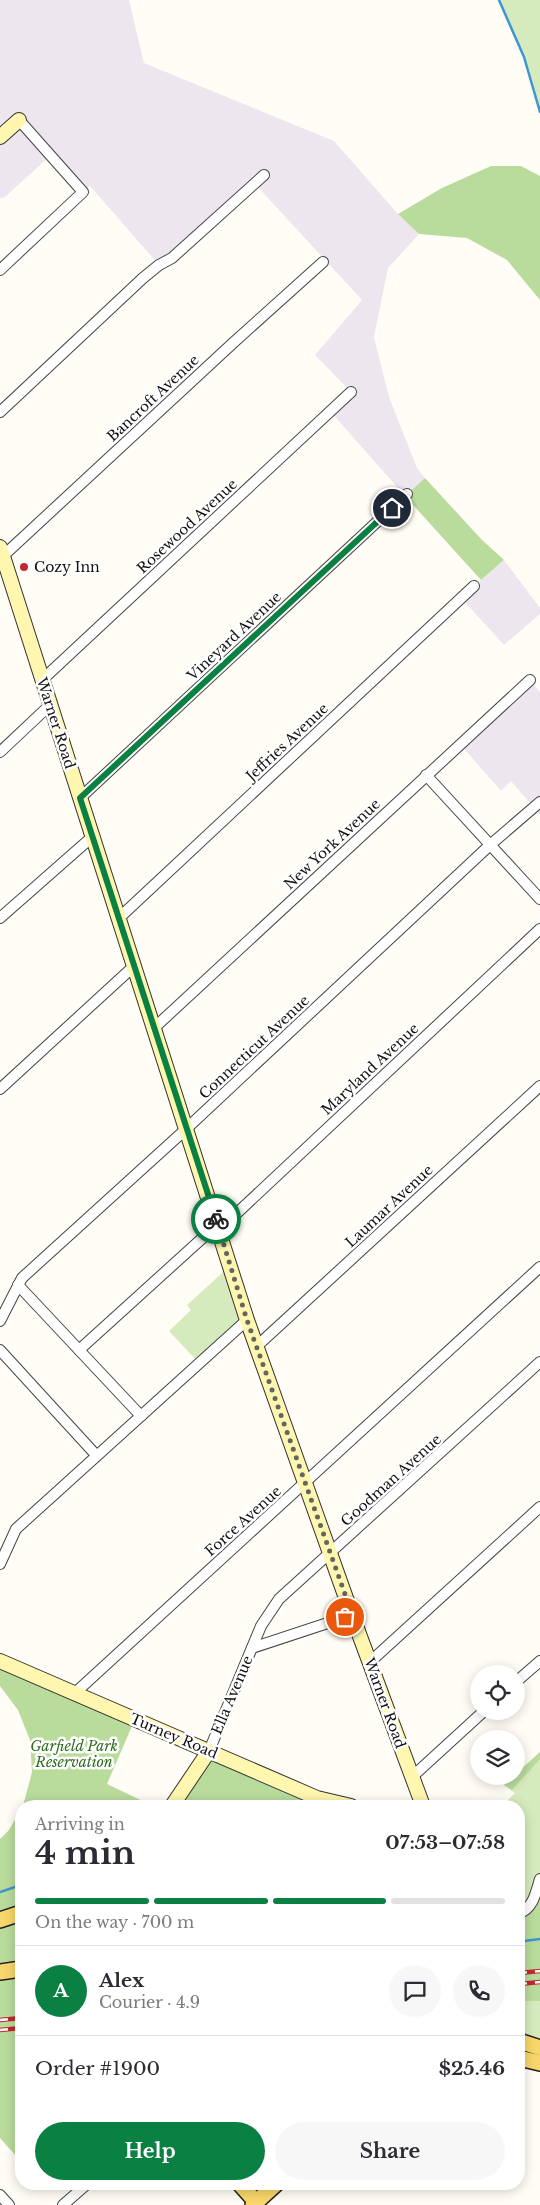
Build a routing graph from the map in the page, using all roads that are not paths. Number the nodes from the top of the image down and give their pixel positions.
1 (19, 120) joint
2 (0, 138) edge
3 (264, 175) dead end
4 (323, 262) dead end
5 (0, 270) edge
6 (351, 392) dead end
7 (0, 412) edge
8 (408, 494) dead end
9 (2, 552) edge
10 (4, 576) edge
11 (474, 586) dead end
12 (42, 680) junction
13 (530, 680) dead end
14 (50, 705) junction
15 (0, 752) edge
16 (426, 775) junction
17 (80, 798) junction
18 (540, 802) edge
19 (92, 837) junction
20 (490, 845) junction
21 (540, 899) edge
22 (0, 918) edge
23 (119, 918) junction
24 (540, 929) edge
25 (133, 967) junction
26 (154, 1029) junction
27 (540, 1086) edge
28 (0, 1089) edge
29 (186, 1130) junction
30 (219, 1227) junction
31 (540, 1267) edge
32 (18, 1285) junction
33 (247, 1320) junction
34 (0, 1321) edge
35 (257, 1346) junction
36 (0, 1350) edge
37 (79, 1350) junction
38 (540, 1362) edge
39 (140, 1416) junction
40 (96, 1455) junction
41 (305, 1484) junction
42 (540, 1507) edge
43 (331, 1553) junction
44 (0, 1564) edge
45 (352, 1615) junction
46 (252, 1648) junction
47 (0, 1661) edge
48 (371, 1661) junction
49 (540, 1661) edge
50 (525, 1674) edge
51 (75, 1693) junction
52 (474, 1720) edge
53 (209, 1751) junction
54 (412, 1777) junction
55 (176, 1800) edge
56 (325, 1800) edge
57 (421, 1800) edge
58 (540, 1879) edge
59 (525, 1912) edge
60 (15, 1915) edge
61 (0, 1920) edge
62 (15, 1970) edge
63 (0, 1972) edge
64 (525, 2043) edge
65 (540, 2048) edge
66 (525, 2052) edge
67 (540, 2056) edge
68 (525, 2059) edge
69 (540, 2063) edge
70 (80, 2190) edge
71 (245, 2190) edge
72 (270, 2190) edge
73 (0, 2195) edge
74 (256, 2204) edge
75 (9, 2205) edge
76 (63, 2205) edge

1 - 2 main road
1 - 5 street
3 - 7 street
4 - 9 street, Bancroft Avenue
6 - 12 street, Rosewood Avenue
8 - 17 street, Vineyard Avenue
9 - 10 main road, Warner Road
10 - 12 main road, Warner Road
11 - 23 street, Jeffries Avenue
12 - 14 main road, Warner Road
13 - 16 street, New York Avenue
14 - 15 street
14 - 17 main road, Warner Road
16 - 20 street
16 - 26 street, New York Avenue
17 - 19 main road, Warner Road
18 - 20 street, Connecticut Avenue
19 - 22 street
19 - 23 main road, Warner Road
20 - 21 street
20 - 29 street, Connecticut Avenue
23 - 25 main road, Warner Road
24 - 30 street, Maryland Avenue
25 - 26 main road, Warner Road
25 - 28 street
26 - 29 main road, Warner Road
27 - 35 street, Laumar Avenue
29 - 30 main road, Warner Road
29 - 32 street, Connecticut Avenue
30 - 33 main road, Warner Road
30 - 37 street, Maryland Avenue
31 - 41 street, Force Avenue
32 - 34 street, Connecticut Avenue
32 - 37 street
33 - 35 main road, Warner Road
33 - 39 street
35 - 41 main road, Warner Road
36 - 40 street
37 - 39 street
38 - 43 street, Goodman Avenue
39 - 40 street
40 - 44 street
41 - 43 main road, Warner Road
41 - 51 street, Force Avenue
42 - 48 street
43 - 45 main road, Warner Road
43 - 46 street, Goodman Avenue
45 - 46 street, Ella Avenue
45 - 48 main road, Warner Road
46 - 53 street, Ella Avenue
47 - 51 main road, Turney Road
48 - 54 main road, Warner Road
49 - 50 street
51 - 53 main road, Turney Road
52 - 54 street
53 - 55 main road, Ella Avenue
53 - 56 main road, Turney Road
54 - 57 main road, Warner Road
58 - 59 street
60 - 61 main road
62 - 63 main road
64 - 65 main road
66 - 67 main road
68 - 69 main road
70 - 76 street
71 - 74 main road
72 - 74 main road
73 - 75 street

